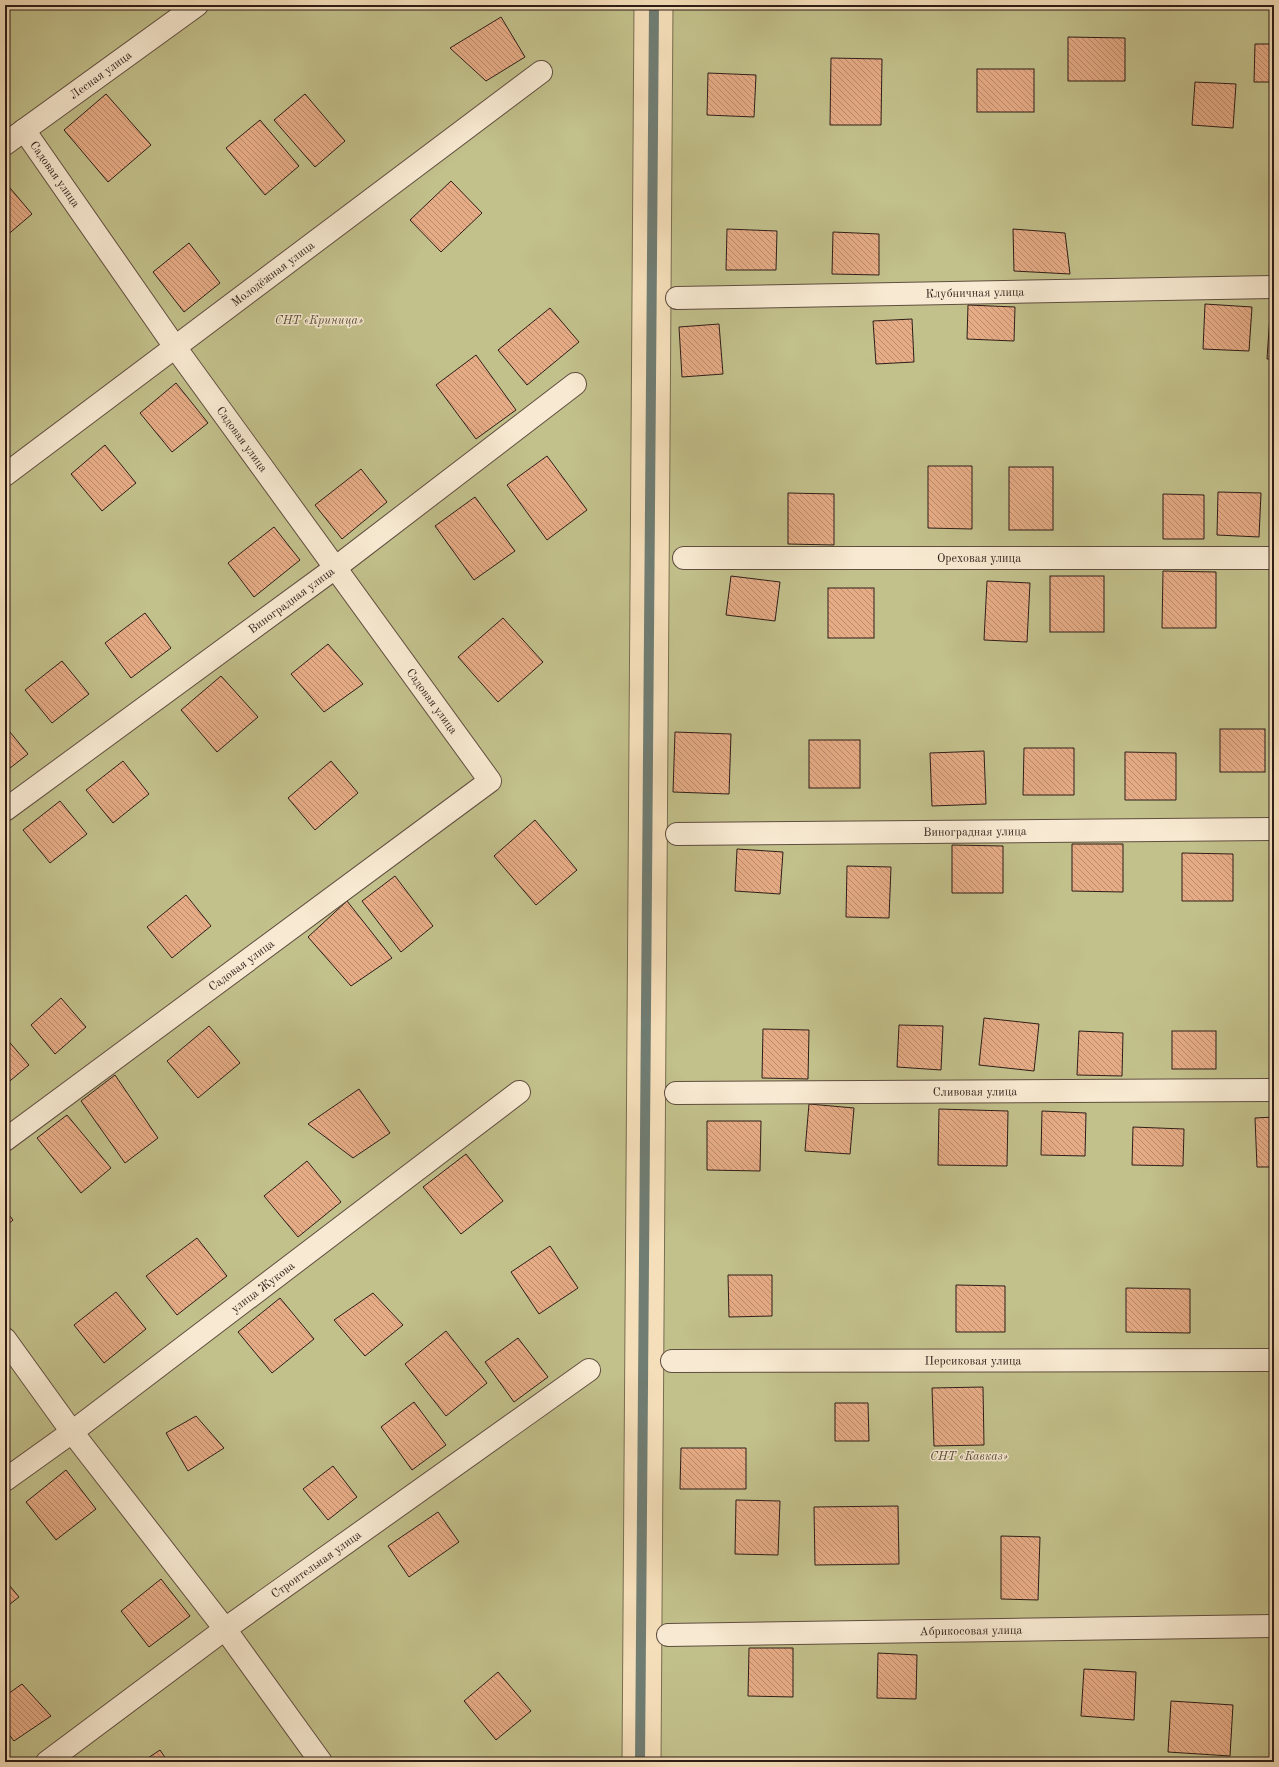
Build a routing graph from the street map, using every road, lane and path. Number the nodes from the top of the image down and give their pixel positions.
1 (197, 5) edge
2 (541, 72) dead end
3 (24, 130) junction
4 (5, 144) edge
5 (1274, 287) edge
6 (677, 298) dead end
7 (175, 347) junction
8 (574, 384) dead end
9 (5, 474) edge
10 (684, 558) dead end
11 (1274, 558) edge
12 (335, 568) junction
13 (5, 810) edge
14 (1274, 829) edge
15 (677, 834) dead end
16 (1274, 1090) edge
17 (519, 1092) dead end
18 (676, 1093) dead end
19 (5, 1140) edge
20 (5, 1339) edge
21 (1274, 1360) edge
22 (672, 1361) dead end
23 (589, 1370) dead end
24 (72, 1432) junction
25 (5, 1480) edge
26 (1274, 1626) edge
27 (225, 1630) junction
28 (668, 1635) dead end
29 (47, 1762) edge
30 (321, 1762) edge

1 - 3 street, Лесная улица
2 - 7 street, Молодёжная улица
3 - 4 street, Лесная улица
3 - 7 street, Садовая улица
5 - 6 street, Клубничная улица
7 - 9 street, Молодёжная улица
7 - 12 street, Садовая улица
8 - 12 street, Виноградная улица
10 - 11 street, Ореховая улица
12 - 13 street, Виноградная улица
12 - 19 street, Садовая улица
14 - 15 street, Виноградная улица
16 - 18 street, Сливовая улица
17 - 24 street, улица Жукова
20 - 24 street
21 - 22 street, Персиковая улица
23 - 27 street, Строительная улица
24 - 25 street, улица Жукова
24 - 27 street
26 - 28 street, Абрикосовая улица
27 - 29 street, Строительная улица
27 - 30 street

